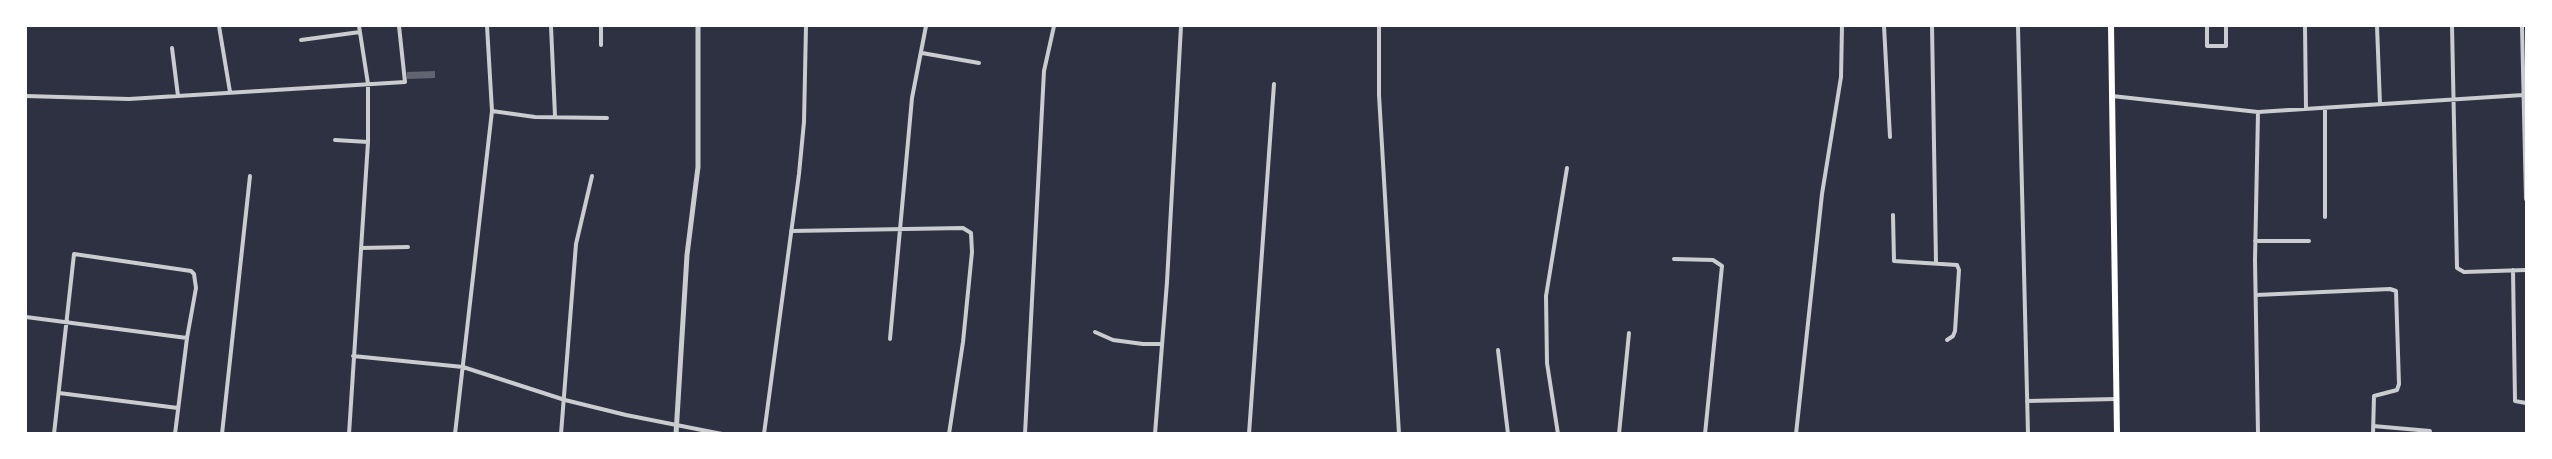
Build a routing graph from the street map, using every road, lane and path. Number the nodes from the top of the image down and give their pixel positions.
1 (219, 26) edge
2 (359, 26) edge
3 (399, 26) edge
4 (487, 26) edge
5 (551, 26) edge
6 (601, 26) edge
7 (698, 26) edge
8 (806, 26) edge
9 (926, 26) edge
10 (1053, 26) edge
11 (1181, 26) edge
12 (1379, 26) edge
13 (1842, 26) edge
14 (1884, 26) edge
15 (1932, 26) edge
16 (2018, 26) edge
17 (2111, 26) edge
18 (2207, 26) edge
19 (2226, 26) edge
20 (2304, 26) edge
21 (2377, 26) edge
22 (2452, 26) edge
23 (2522, 26) edge
24 (360, 32) junction
25 (2524, 35) edge
26 (301, 40) dead end
27 (601, 45) dead end
28 (172, 48) dead end
29 (922, 53) junction
30 (979, 63) dead end
31 (368, 84) junction
32 (1274, 84) dead end
33 (230, 92) junction
34 (2523, 95) junction
35 (26, 96) edge
36 (178, 96) junction
37 (2112, 96) junction
38 (2453, 98) junction
39 (2380, 104) junction
40 (2325, 108) junction
41 (2306, 110) junction
42 (492, 111) junction
43 (2258, 112) junction
44 (555, 116) junction
45 (607, 118) dead end
46 (1890, 137) dead end
47 (335, 140) dead end
48 (368, 142) junction
49 (1567, 168) dead end
50 (250, 176) dead end
51 (592, 176) dead end
52 (2526, 199) edge
53 (1893, 215) dead end
54 (2325, 217) dead end
55 (901, 229) junction
56 (791, 231) junction
57 (2255, 241) junction
58 (2309, 241) dead end
59 (408, 247) dead end
60 (361, 248) junction
61 (1674, 259) dead end
62 (1936, 263) junction
63 (2513, 270) junction
64 (2526, 270) edge
65 (2256, 295) junction
66 (26, 317) edge
67 (68, 321) junction
68 (1095, 332) dead end
69 (1629, 333) dead end
70 (187, 338) junction
71 (890, 339) dead end
72 (1947, 340) dead end
73 (1162, 344) junction
74 (1498, 350) dead end
75 (353, 356) junction
76 (463, 367) junction
77 (59, 393) junction
78 (2116, 399) junction
79 (565, 400) junction
80 (2027, 401) junction
81 (2526, 403) edge
82 (178, 408) junction
83 (676, 425) junction
84 (2373, 426) junction
85 (2430, 431) dead end
86 (54, 434) edge
87 (175, 434) edge
88 (222, 434) edge
89 (349, 434) edge
90 (454, 434) edge
91 (561, 434) edge
92 (676, 434) edge
93 (722, 434) edge
94 (764, 434) edge
95 (949, 434) edge
96 (1025, 434) edge
97 (1155, 434) edge
98 (1249, 434) edge
99 (1399, 434) edge
100 (1508, 434) edge
101 (1558, 434) edge
102 (1619, 434) edge
103 (1705, 434) edge
104 (1796, 434) edge
105 (2028, 434) edge
106 (2117, 434) edge
107 (2258, 434) edge
108 (2373, 434) edge

1 - 33 street
2 - 24 street
3 - 31 street
4 - 42 street
5 - 44 street
6 - 27 street
7 - 83 street
8 - 56 street
9 - 29 street
10 - 96 street
11 - 73 street
12 - 99 street
13 - 104 street
14 - 46 street
15 - 62 street
16 - 80 street
17 - 37 main road
18 - 19 street
20 - 41 street
21 - 39 street
22 - 38 street
23 - 25 street
24 - 26 street
24 - 31 street
25 - 34 street
28 - 36 street
29 - 30 street
29 - 55 street
31 - 33 street
31 - 48 street
32 - 98 street
33 - 36 street
34 - 38 street
34 - 52 street
35 - 36 street
37 - 43 street
37 - 78 main road
38 - 39 street
38 - 63 street
39 - 40 street
40 - 41 street
40 - 54 street
41 - 43 street
42 - 44 street
42 - 76 street
43 - 57 street
44 - 45 street
47 - 48 street
48 - 60 street
49 - 101 street
50 - 88 street
51 - 79 street
53 - 62 street
55 - 56 street
55 - 71 street
55 - 95 street
56 - 94 street
57 - 58 street
57 - 65 street
59 - 60 street
60 - 75 street
61 - 103 street
62 - 72 street
63 - 64 street
63 - 81 street
65 - 84 street
65 - 107 street
66 - 67 street
67 - 70 street
67 - 70 street
67 - 77 street
68 - 73 street
69 - 102 street
70 - 82 street
73 - 97 street
74 - 100 street
75 - 76 street
75 - 89 street
76 - 79 street
76 - 90 street
77 - 82 street
77 - 86 street
78 - 80 street
78 - 106 main road
79 - 83 street
79 - 91 street
80 - 105 street
82 - 87 street
83 - 92 street
83 - 93 street
84 - 85 street
84 - 108 street

